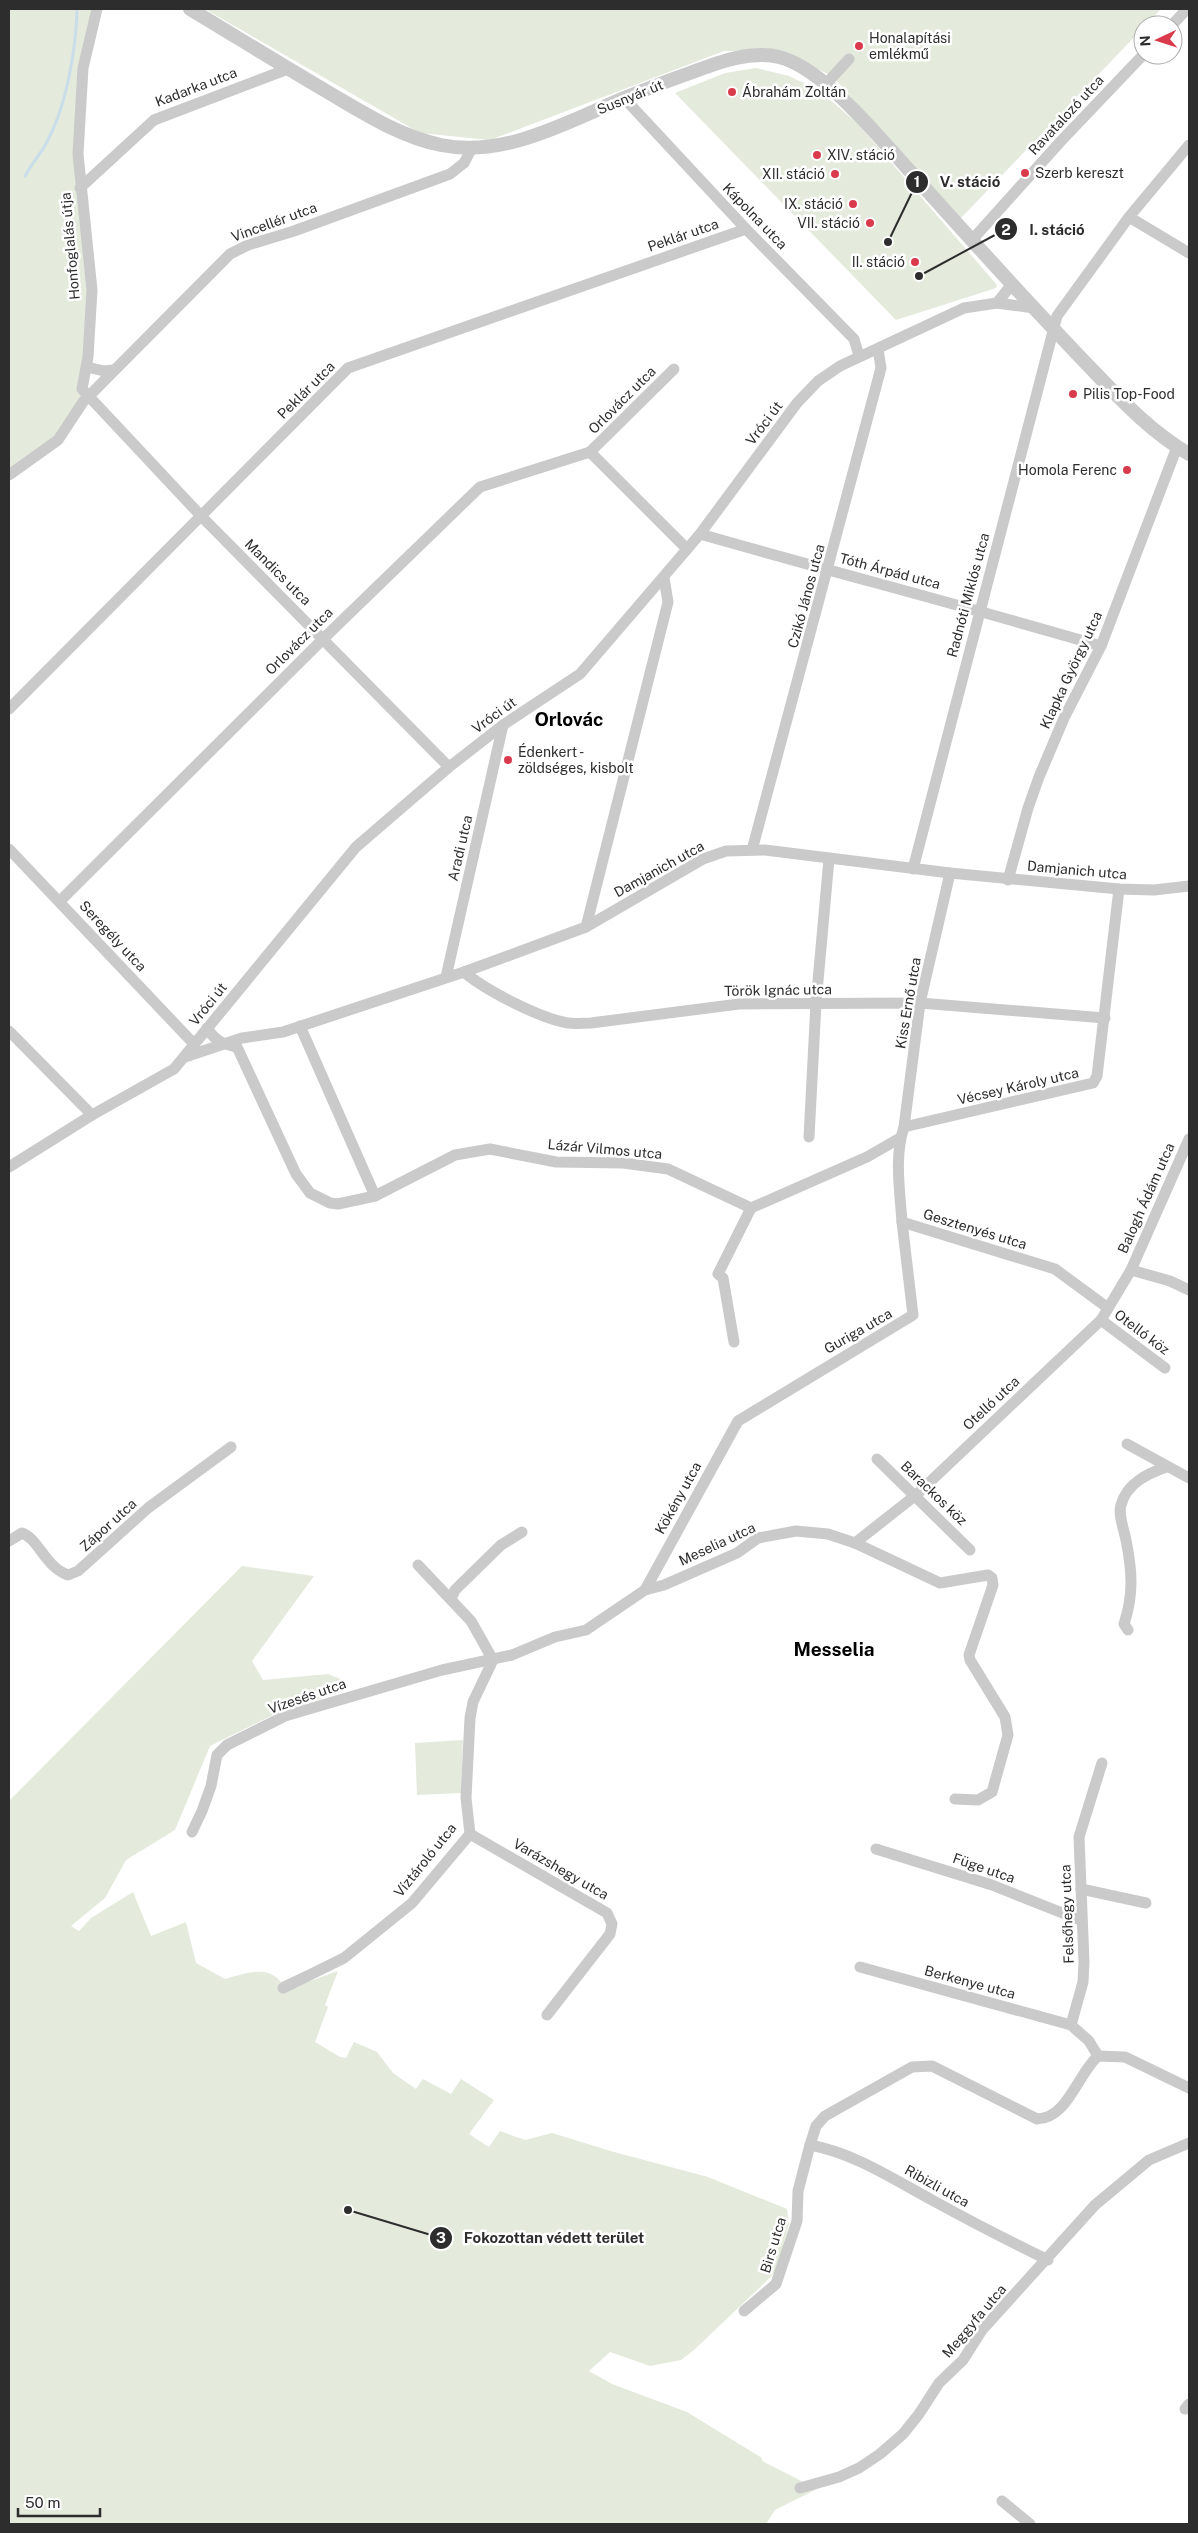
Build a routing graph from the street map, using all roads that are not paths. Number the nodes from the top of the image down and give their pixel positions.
1 (96, 9) edge
2 (190, 9) edge
3 (849, 59) dead end
4 (1133, 65) edge
5 (288, 69) junction
6 (825, 85) junction
7 (624, 98) junction
8 (1189, 146) edge
9 (472, 148) junction
10 (80, 188) junction
11 (1129, 217) junction
12 (746, 229) junction
13 (972, 240) junction
14 (1189, 253) edge
15 (1012, 284) junction
16 (998, 303) junction
17 (1034, 308) junction
18 (1054, 330) junction
19 (878, 349) junction
20 (859, 356) junction
21 (87, 366) junction
22 (674, 369) dead end
23 (114, 370) junction
24 (87, 397) junction
25 (1183, 451) edge
26 (590, 452) junction
27 (9, 475) edge
28 (202, 517) junction
29 (700, 534) junction
30 (687, 549) junction
31 (828, 571) junction
32 (664, 578) junction
33 (980, 610) junction
34 (323, 639) junction
35 (1101, 646) junction
36 (9, 709) edge
37 (503, 725) junction
38 (449, 767) junction
39 (752, 850) junction
40 (11, 854) edge
41 (830, 859) junction
42 (913, 869) junction
43 (950, 874) junction
44 (1008, 880) junction
45 (1189, 886) edge
46 (1120, 889) junction
47 (60, 901) junction
48 (586, 927) junction
49 (464, 972) junction
50 (446, 977) junction
51 (920, 1003) junction
52 (816, 1004) junction
53 (1105, 1018) junction
54 (300, 1026) junction
55 (207, 1028) junction
56 (9, 1031) edge
57 (194, 1044) junction
58 (223, 1044) junction
59 (185, 1056) junction
60 (92, 1115) junction
61 (902, 1132) junction
62 (809, 1137) dead end
63 (1189, 1139) edge
64 (9, 1168) edge
65 (375, 1196) junction
66 (751, 1208) junction
67 (902, 1222) junction
68 (1131, 1270) junction
69 (1189, 1290) edge
70 (1108, 1308) junction
71 (1101, 1320) junction
72 (734, 1342) dead end
73 (1166, 1368) dead end
74 (738, 1421) joint
75 (1126, 1444) dead end
76 (231, 1447) dead end
77 (877, 1459) dead end
78 (1166, 1467) junction
79 (1189, 1478) edge
80 (916, 1495) junction
81 (522, 1532) dead end
82 (9, 1541) edge
83 (855, 1543) junction
84 (970, 1550) dead end
85 (418, 1565) dead end
86 (645, 1590) junction
87 (450, 1600) junction
88 (1128, 1630) dead end
89 (493, 1660) junction
90 (1102, 1763) dead end
91 (955, 1799) dead end
92 (192, 1832) dead end
93 (470, 1834) junction
94 (876, 1849) dead end
95 (1081, 1889) junction
96 (1146, 1903) dead end
97 (1080, 1920) junction
98 (860, 1967) dead end
99 (283, 1988) dead end
100 (547, 2015) dead end
101 (1071, 2025) junction
102 (1098, 2056) junction
103 (1189, 2088) edge
104 (1189, 2143) edge
105 (810, 2145) junction
106 (1048, 2260) junction
107 (744, 2311) dead end
108 (800, 2488) dead end
109 (1002, 2502) dead end
110 (1030, 2524) edge

1 - 10 street, Honfoglalás útja
2 - 5 street, Susnyár út
3 - 6 street
4 - 13 street, Ravatalozó utca
5 - 9 street, Susnyár út
5 - 10 street, Kadarka utca
6 - 7 street, Susnyár út
6 - 13 street, Susnyár út
7 - 9 street, Susnyár út
7 - 12 street, Kápolna utca
8 - 11 street, Radnóti Miklós utca
9 - 23 street, Vincellér utca
10 - 21 street, Honfoglalás útja
11 - 14 street
11 - 18 street, Radnóti Miklós utca
12 - 20 street, Kápolna utca
12 - 28 street, Peklár utca
13 - 15 street, Susnyár út
15 - 16 street
15 - 17 street, Susnyár út
16 - 17 street, Vróci út
16 - 19 street, Vróci út
17 - 18 street, Susnyár út
18 - 25 street, Susnyár út
18 - 33 street, Radnóti Miklós utca
19 - 20 street, Vróci út
19 - 31 street, Czikó János utca
20 - 29 street, Vróci út
21 - 23 street
21 - 24 street, Honfoglalás útja
22 - 26 street, Orlovácz utca
23 - 24 street, Vincellér utca
24 - 27 street
24 - 28 street, Mandics utca
25 - 35 street, Klapka György utca
26 - 30 street, Orlovácz utca
26 - 34 street, Orlovácz utca
28 - 34 street, Mandics utca
28 - 36 street, Peklár utca
29 - 30 street, Vróci út
29 - 31 street, Tóth Árpád utca
30 - 32 street, Vróci út
31 - 33 street, Tóth Árpád utca
31 - 39 street, Czikó János utca
32 - 37 street, Vróci út
32 - 48 street
33 - 35 street, Tóth Árpád utca
33 - 42 street, Radnóti Miklós utca
34 - 38 street, Mandics utca
34 - 47 street, Orlovácz utca
35 - 44 street, Klapka György utca
37 - 38 street, Vróci út
37 - 50 street, Aradi utca
38 - 55 street, Vróci út
39 - 41 street, Damjanich utca
39 - 48 street, Damjanich utca
40 - 47 street, Seregély utca
41 - 42 street, Damjanich utca
41 - 52 street
42 - 43 street, Damjanich utca
43 - 44 street, Damjanich utca
43 - 51 street, Kiss Ernő utca
44 - 46 street, Damjanich utca
45 - 46 street, Damjanich utca
46 - 53 street, Vécsey Károly utca
47 - 57 street, Seregély utca
48 - 49 street, Damjanich utca
49 - 50 street, Damjanich utca
49 - 52 street, Török Ignác utca
50 - 54 street, Damjanich utca
51 - 52 street, Török Ignác utca
51 - 53 street, Török Ignác utca
51 - 61 street, Kiss Ernő utca
52 - 62 street
53 - 61 street, Vécsey Károly utca
54 - 58 street, Damjanich utca
54 - 65 street
55 - 57 street, Vróci út
55 - 58 street
56 - 60 street
57 - 59 street, Vróci út
58 - 59 street, Damjanich utca
58 - 65 street, Lázár Vilmos utca
59 - 60 street, Vróci út
60 - 64 street, Vróci út
61 - 66 street, Vécsey Károly utca
61 - 67 street, Gesztenyés utca
63 - 68 street, Balogh Ádám utca
65 - 66 street, Lázár Vilmos utca
66 - 72 street
67 - 70 street, Gesztenyés utca
67 - 74 street, Guriga utca
68 - 69 street
68 - 70 street, Otelló utca
70 - 71 street, Otelló utca
71 - 73 street, Otelló köz
71 - 80 street, Otelló utca
74 - 86 street, Kökény utca
75 - 78 street
76 - 82 street, Zápor utca
77 - 80 street, Barackos köz
78 - 79 street
78 - 88 street
80 - 83 street, Otelló utca
80 - 84 street, Barackos köz
81 - 87 street
83 - 86 street, Meselia utca
83 - 91 street, Meselia utca
85 - 87 street
86 - 89 street, Meselia utca
87 - 89 street
89 - 92 street, Vízesés utca
89 - 93 street, Víztároló utca
90 - 95 street, Felsőhegy utca
93 - 99 street, Víztároló utca
93 - 100 street, Varázshegy utca
94 - 97 street, Füge utca
95 - 96 street
95 - 97 street, Felsőhegy utca
97 - 101 street, Felsőhegy utca
98 - 101 street, Berkenye utca
101 - 102 street
102 - 103 street
102 - 105 street, Birs utca
104 - 106 street, Meggyfa utca
105 - 106 street, Ribizli utca
105 - 107 street, Birs utca
106 - 108 street, Meggyfa utca
109 - 110 street

